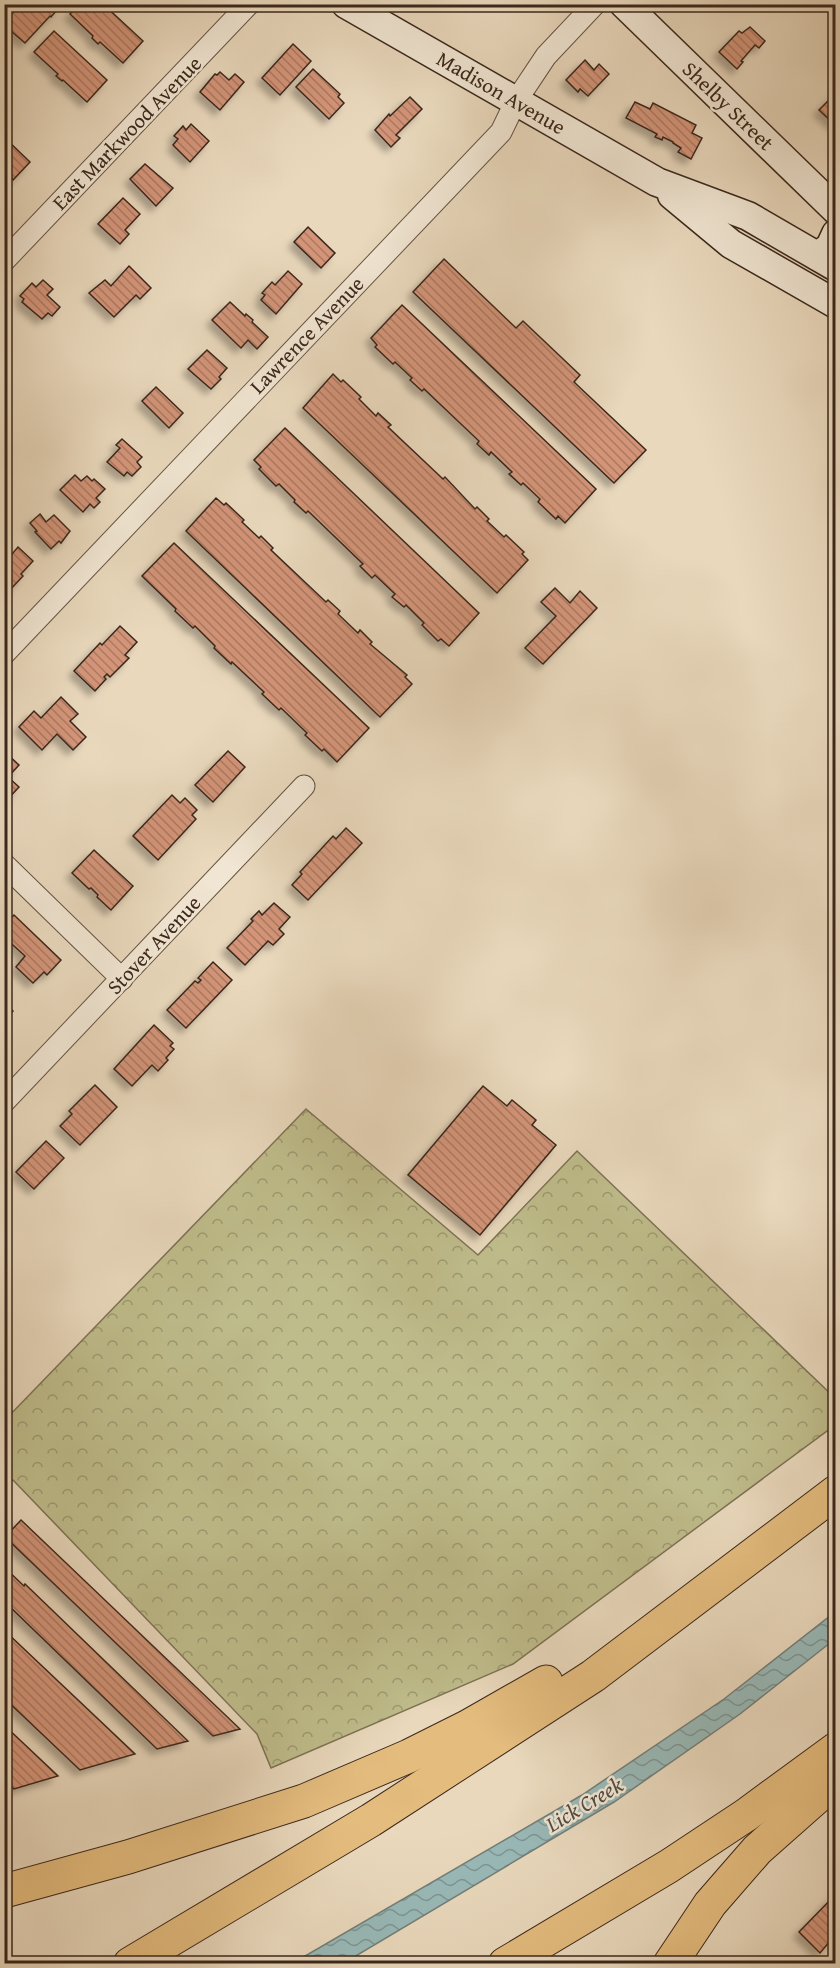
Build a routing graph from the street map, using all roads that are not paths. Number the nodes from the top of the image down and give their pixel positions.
1 (249, 4) edge
2 (346, 4) edge
3 (595, 4) edge
4 (624, 4) edge
5 (516, 101) junction
6 (657, 182) junction
7 (835, 219) edge
8 (4, 261) edge
9 (827, 262) edge
10 (836, 304) edge
11 (4, 654) edge
12 (304, 786) dead end
13 (4, 864) edge
14 (122, 979) junction
15 (4, 1102) edge
16 (836, 1492) edge
17 (682, 1610) junction
18 (836, 1749) edge
19 (836, 1780) edge
20 (4, 1891) edge
21 (575, 1922) junction
22 (130, 1964) edge
23 (488, 1964) edge
24 (505, 1964) edge
25 (670, 1964) edge

1 - 8 street, East Markwood Avenue
2 - 5 main road, Madison Avenue
3 - 5 street, Lawrence Avenue
4 - 7 main road, Shelby Street
5 - 6 main road, Madison Avenue
5 - 11 street, Lawrence Avenue
6 - 9 main road, Madison Avenue
6 - 10 main road, Madison Avenue
7 - 9 main road
12 - 14 street, Stover Avenue
13 - 14 street
14 - 15 street, Stover Avenue
16 - 17 highway
17 - 20 highway
17 - 22 highway
18 - 21 highway
19 - 25 highway
21 - 23 highway
21 - 24 highway

